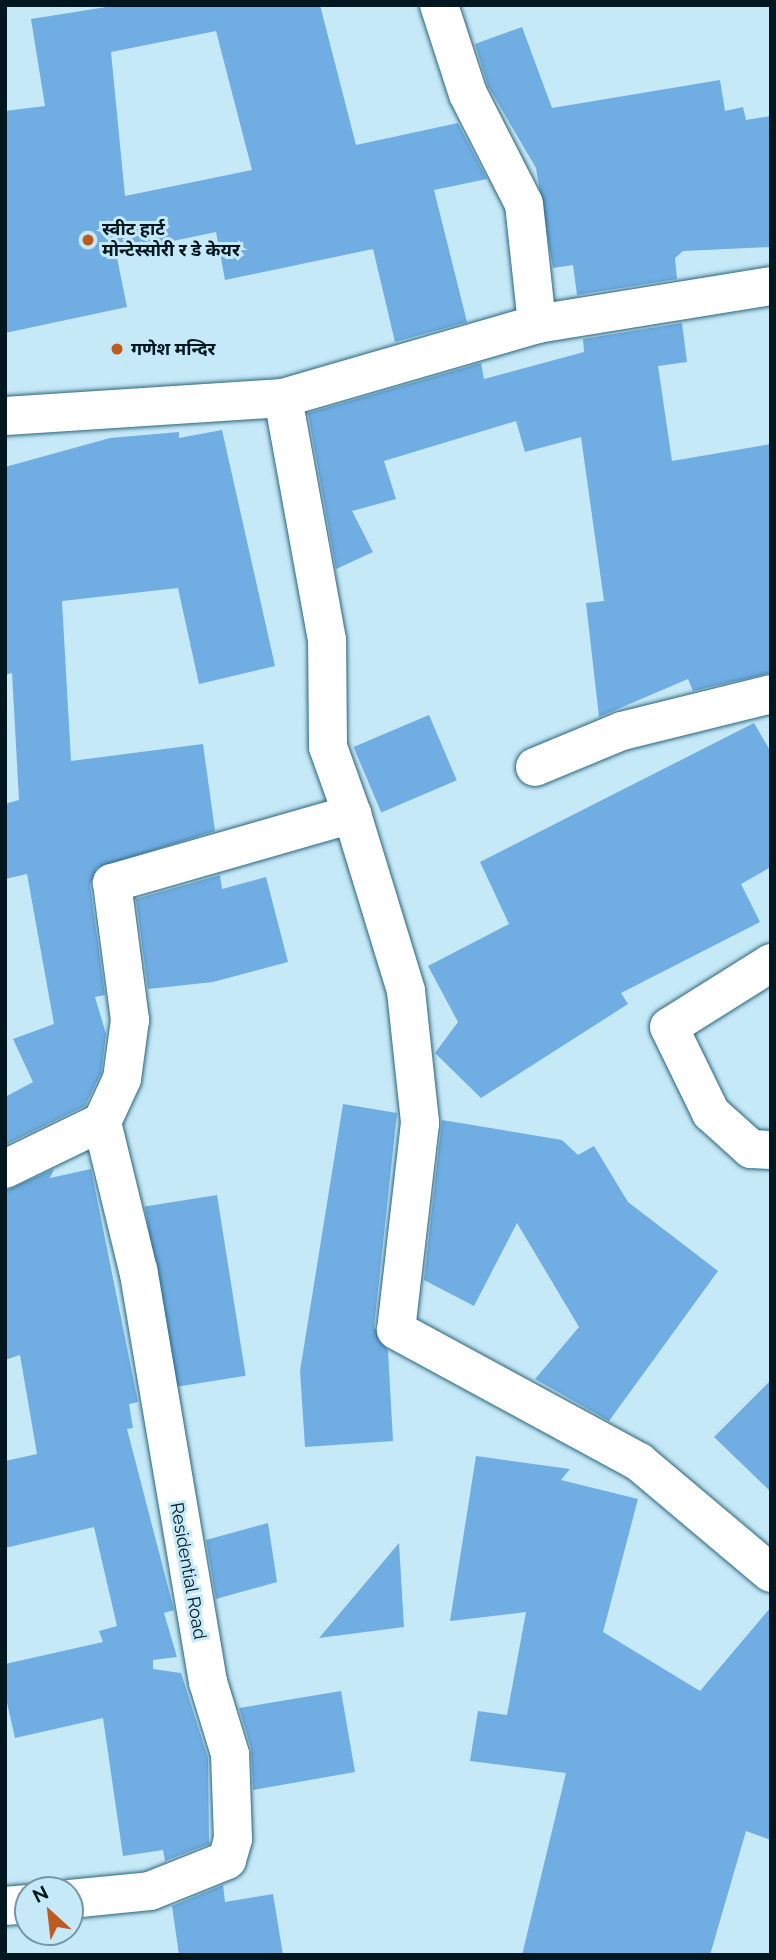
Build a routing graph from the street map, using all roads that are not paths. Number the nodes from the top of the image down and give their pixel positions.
1 (439, 5) edge
2 (771, 286) edge
3 (537, 324) junction
4 (283, 398) junction
5 (5, 416) edge
6 (771, 694) edge
7 (535, 767) dead end
8 (352, 814) junction
9 (771, 963) edge
10 (102, 1122) junction
11 (771, 1150) edge
12 (5, 1169) edge
13 (771, 1573) edge
14 (84, 1898) edge

1 - 3 street
2 - 3 street
3 - 4 street
4 - 5 street
4 - 8 street
6 - 7 street
8 - 10 street
8 - 13 street
9 - 11 street
10 - 12 street
10 - 14 street, Residential Road

